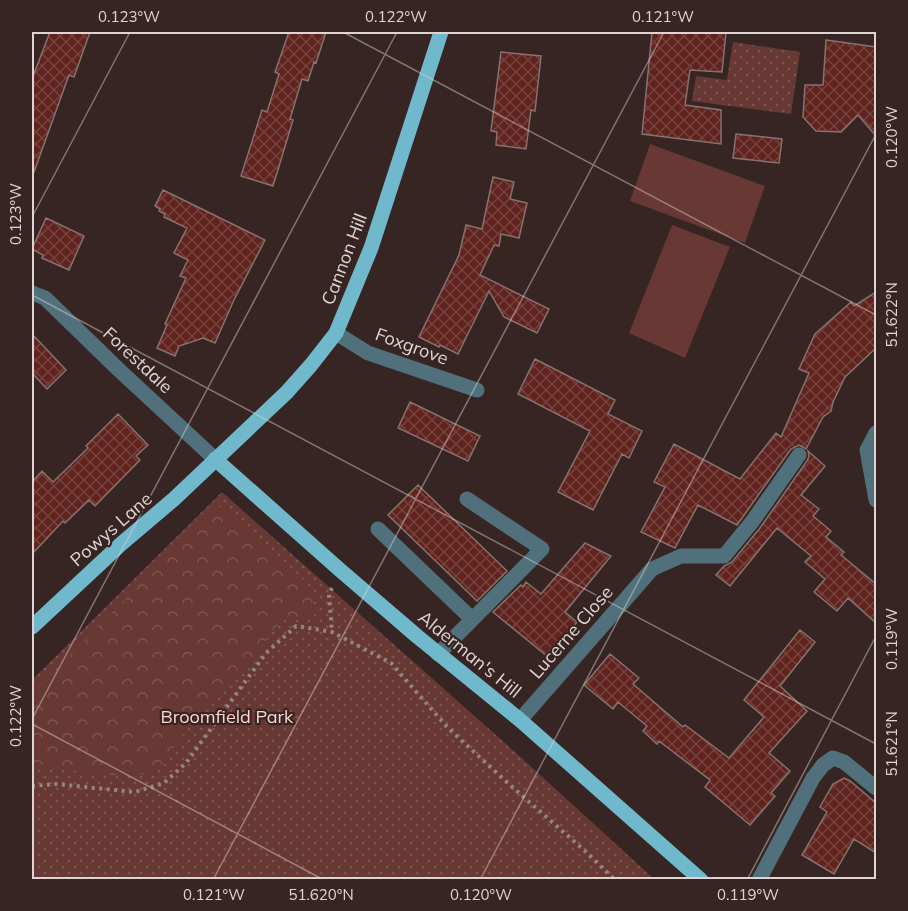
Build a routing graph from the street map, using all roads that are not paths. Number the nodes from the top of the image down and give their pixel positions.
1 (441, 32) edge
2 (32, 293) edge
3 (336, 333) junction
4 (477, 390) dead end
5 (876, 433) edge
6 (799, 454) dead end
7 (215, 459) junction
8 (467, 499) dead end
9 (876, 500) edge
10 (378, 529) dead end
11 (472, 620) junction
12 (32, 627) edge
13 (438, 654) junction
14 (520, 720) junction
15 (876, 788) edge
16 (701, 879) edge
17 (759, 879) edge

1 - 3 main road, Cannon Hill
2 - 7 street, Forestdale
3 - 4 street, Foxgrove
3 - 7 main road, Cannon Hill
5 - 9 street
6 - 14 street, Lucerne Close
7 - 12 main road, Powys Lane
7 - 13 main road, Alderman's Hill
8 - 11 street
10 - 11 street
11 - 13 street
13 - 14 main road, Alderman's Hill
14 - 16 main road, Alderman's Hill
15 - 17 street

